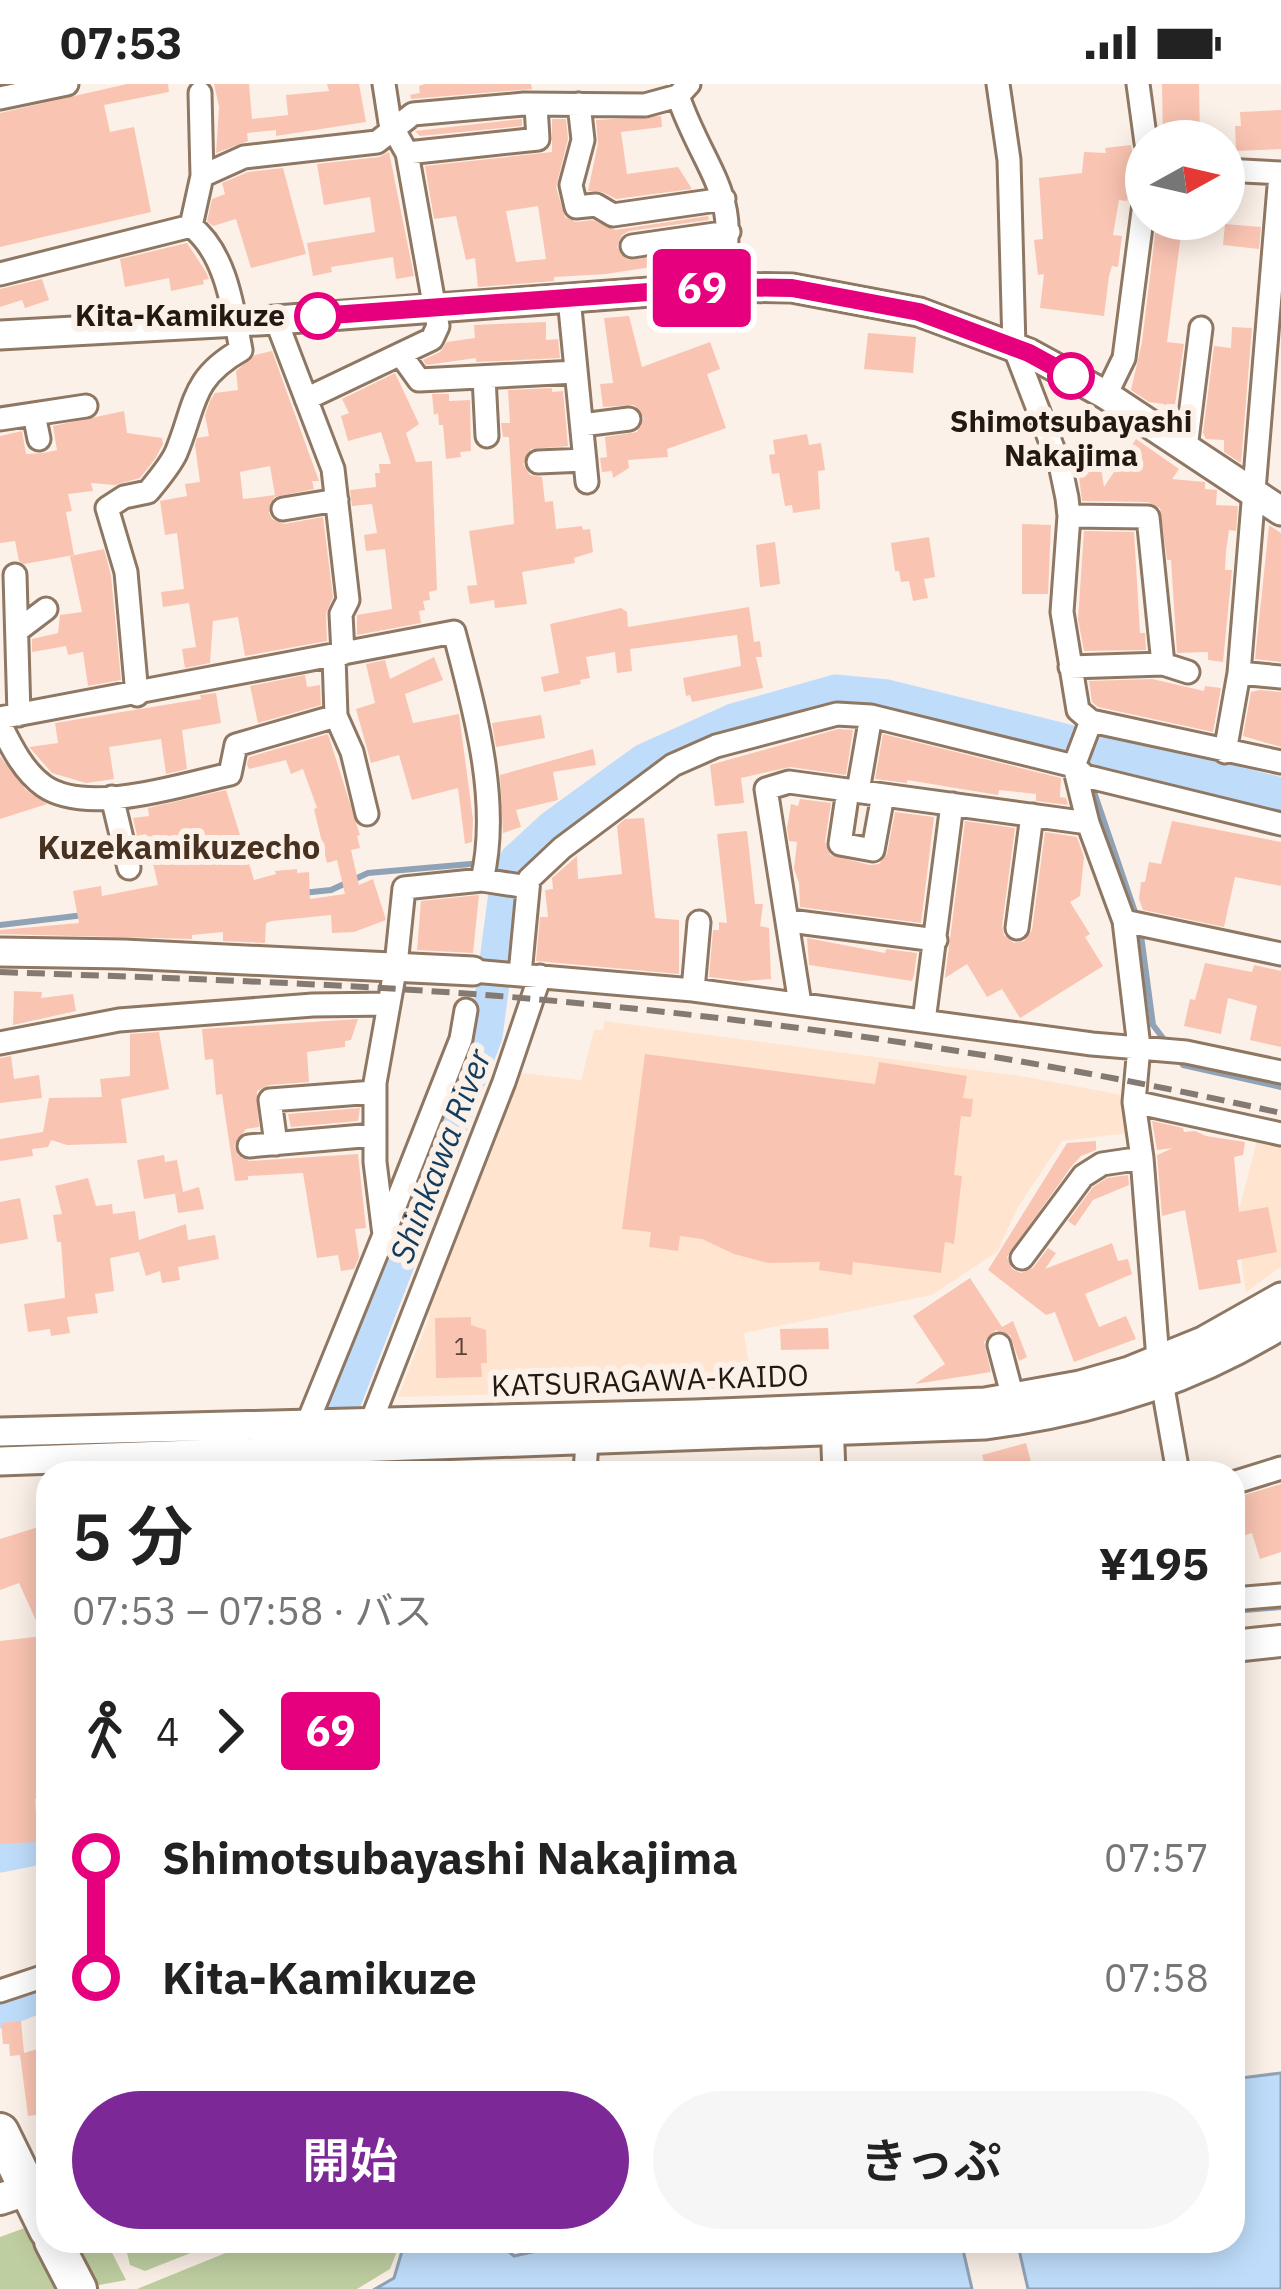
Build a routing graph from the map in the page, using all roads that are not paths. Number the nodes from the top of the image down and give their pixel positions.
1 (67, 84) edge
2 (384, 84) edge
3 (998, 84) edge
4 (1138, 84) edge
5 (683, 90) edge
6 (200, 93) dead end
7 (615, 93) edge
8 (0, 98) edge
9 (579, 104) junction
10 (536, 106) junction
11 (1143, 120) edge
12 (395, 130) junction
13 (407, 153) junction
14 (1245, 175) edge
15 (202, 176) junction
16 (1280, 183) edge
17 (724, 199) junction
18 (191, 226) junction
19 (729, 232) junction
20 (1139, 240) edge
21 (632, 246) dead end
22 (0, 274) edge
23 (717, 287) junction
24 (1276, 292) edge
25 (569, 298) junction
26 (434, 306) junction
27 (276, 320) junction
28 (232, 322) junction
29 (1201, 328) dead end
30 (0, 335) edge
31 (1014, 347) junction
32 (401, 355) junction
33 (577, 373) junction
34 (484, 377) junction
35 (1272, 391) edge
36 (1106, 394) junction
37 (306, 399) junction
38 (86, 406) dead end
39 (34, 414) junction
40 (0, 419) edge
41 (629, 419) dead end
42 (582, 424) junction
43 (487, 436) dead end
44 (39, 439) dead end
45 (1186, 448) junction
46 (538, 462) dead end
47 (1253, 492) junction
48 (337, 500) junction
49 (283, 509) dead end
50 (1281, 511) edge
51 (1070, 516) junction
52 (15, 574) dead end
53 (46, 609) dead end
54 (17, 631) junction
55 (338, 654) junction
56 (1163, 664) junction
57 (1070, 667) junction
58 (1188, 672) dead end
59 (1239, 673) junction
60 (1281, 677) edge
61 (137, 694) junction
62 (336, 716) junction
63 (872, 716) junction
64 (6, 719) edge
65 (1089, 726) junction
66 (1225, 752) junction
67 (1281, 762) edge
68 (1085, 770) junction
69 (854, 790) junction
70 (883, 795) junction
71 (112, 797) junction
72 (952, 804) junction
73 (367, 814) dead end
74 (1032, 815) junction
75 (1088, 823) junction
76 (1281, 824) edge
77 (129, 868) dead end
78 (484, 881) junction
79 (525, 886) junction
80 (790, 920) junction
81 (699, 922) dead end
82 (1134, 924) junction
83 (1017, 928) dead end
84 (936, 940) junction
85 (0, 952) edge
86 (1281, 954) edge
87 (397, 965) junction
88 (473, 971) joint
89 (530, 975) junction
90 (693, 990) junction
91 (389, 1004) junction
92 (800, 1004) junction
93 (466, 1010) dead end
94 (924, 1021) junction
95 (0, 1043) edge
96 (1139, 1047) junction
97 (1281, 1072) edge
98 (374, 1092) junction
99 (1134, 1102) junction
100 (1281, 1134) edge
101 (374, 1136) junction
102 (276, 1144) junction
103 (249, 1146) dead end
104 (1142, 1158) junction
105 (384, 1234) junction
106 (1022, 1258) dead end
107 (1281, 1297) edge
108 (1281, 1325) edge
109 (1000, 1345) dead end
110 (1160, 1372) junction
111 (1013, 1397) junction
112 (832, 1419) junction
113 (0, 1432) edge
114 (587, 1440) junction
115 (360, 1442) edge
116 (303, 1444) edge
117 (0, 1460) edge
118 (586, 1461) edge
119 (834, 1461) edge
120 (1176, 1461) edge
121 (1281, 1468) edge
122 (1245, 1479) edge
123 (1281, 1595) edge
124 (1245, 1598) edge
125 (1281, 1641) edge
126 (1245, 1645) edge
127 (36, 1979) edge
128 (0, 1991) edge
129 (0, 2132) edge
130 (32, 2202) edge
131 (59, 2253) edge
132 (78, 2289) edge

1 - 8 street
2 - 12 street
3 - 31 street
4 - 11 street
5 - 7 street
5 - 17 street
6 - 15 street
7 - 9 street
9 - 10 street
9 - 17 street
10 - 12 street
10 - 13 street
12 - 13 street
12 - 15 street
13 - 26 street
14 - 16 street
15 - 18 street
16 - 24 street
17 - 19 street
18 - 22 street
18 - 28 street
19 - 21 street
19 - 23 street
20 - 36 street
23 - 25 street
23 - 31 street
24 - 35 street
25 - 26 street
25 - 33 street
26 - 27 street
26 - 32 street
27 - 28 street
27 - 37 street
28 - 30 street
28 - 61 street
29 - 45 street
31 - 36 street
31 - 51 street
32 - 34 street
32 - 37 street
33 - 34 street
33 - 42 street
34 - 43 street
35 - 47 street
36 - 45 street
37 - 48 street
38 - 39 street
39 - 40 street
39 - 44 street
41 - 42 street
42 - 46 street
45 - 47 street
47 - 50 street
47 - 59 street
48 - 49 street
48 - 55 street
51 - 56 street
51 - 57 street
52 - 54 street
53 - 54 street
54 - 64 street
55 - 61 street
55 - 62 street
55 - 78 street
56 - 57 street
56 - 58 street
57 - 65 street
59 - 60 street
59 - 66 street
61 - 64 street
62 - 71 street
62 - 73 street
63 - 68 street
63 - 69 street
63 - 79 street
64 - 71 street
65 - 66 street
65 - 68 street
66 - 67 street
68 - 75 street
68 - 76 street
69 - 70 street
69 - 70 street
69 - 80 street
70 - 72 street
71 - 77 street
72 - 74 street
72 - 84 street
74 - 75 street
74 - 83 street
75 - 82 street
78 - 79 street
78 - 87 street
79 - 89 street
80 - 84 street
80 - 92 street
81 - 90 street
82 - 86 street
82 - 96 street
84 - 94 street
85 - 87 street
87 - 88 street
87 - 91 street
88 - 89 street
89 - 90 street
89 - 115 street
90 - 92 street
91 - 95 street
91 - 98 street
92 - 94 street
93 - 105 street
94 - 96 street
96 - 97 street
96 - 99 street
98 - 101 street
98 - 102 street
99 - 100 street
99 - 104 street
101 - 102 street
101 - 105 street
102 - 103 street
104 - 106 street
104 - 110 street
105 - 116 street
107 - 110 street, KATSURAGAWA-KAIDO
108 - 110 street, KATSURAGAWA-KAIDO
109 - 111 street
110 - 111 street, KATSURAGAWA-KAIDO
110 - 112 street, KATSURAGAWA-KAIDO
110 - 120 street
111 - 112 street, KATSURAGAWA-KAIDO
112 - 114 street, KATSURAGAWA-KAIDO
112 - 115 street, KATSURAGAWA-KAIDO
112 - 119 street
113 - 116 street, KATSURAGAWA-KAIDO
114 - 115 street, KATSURAGAWA-KAIDO
114 - 118 street
115 - 116 street, KATSURAGAWA-KAIDO
116 - 117 street, KATSURAGAWA-KAIDO
121 - 122 street
123 - 124 street
125 - 126 main road
127 - 128 street
129 - 130 highway
131 - 132 highway

